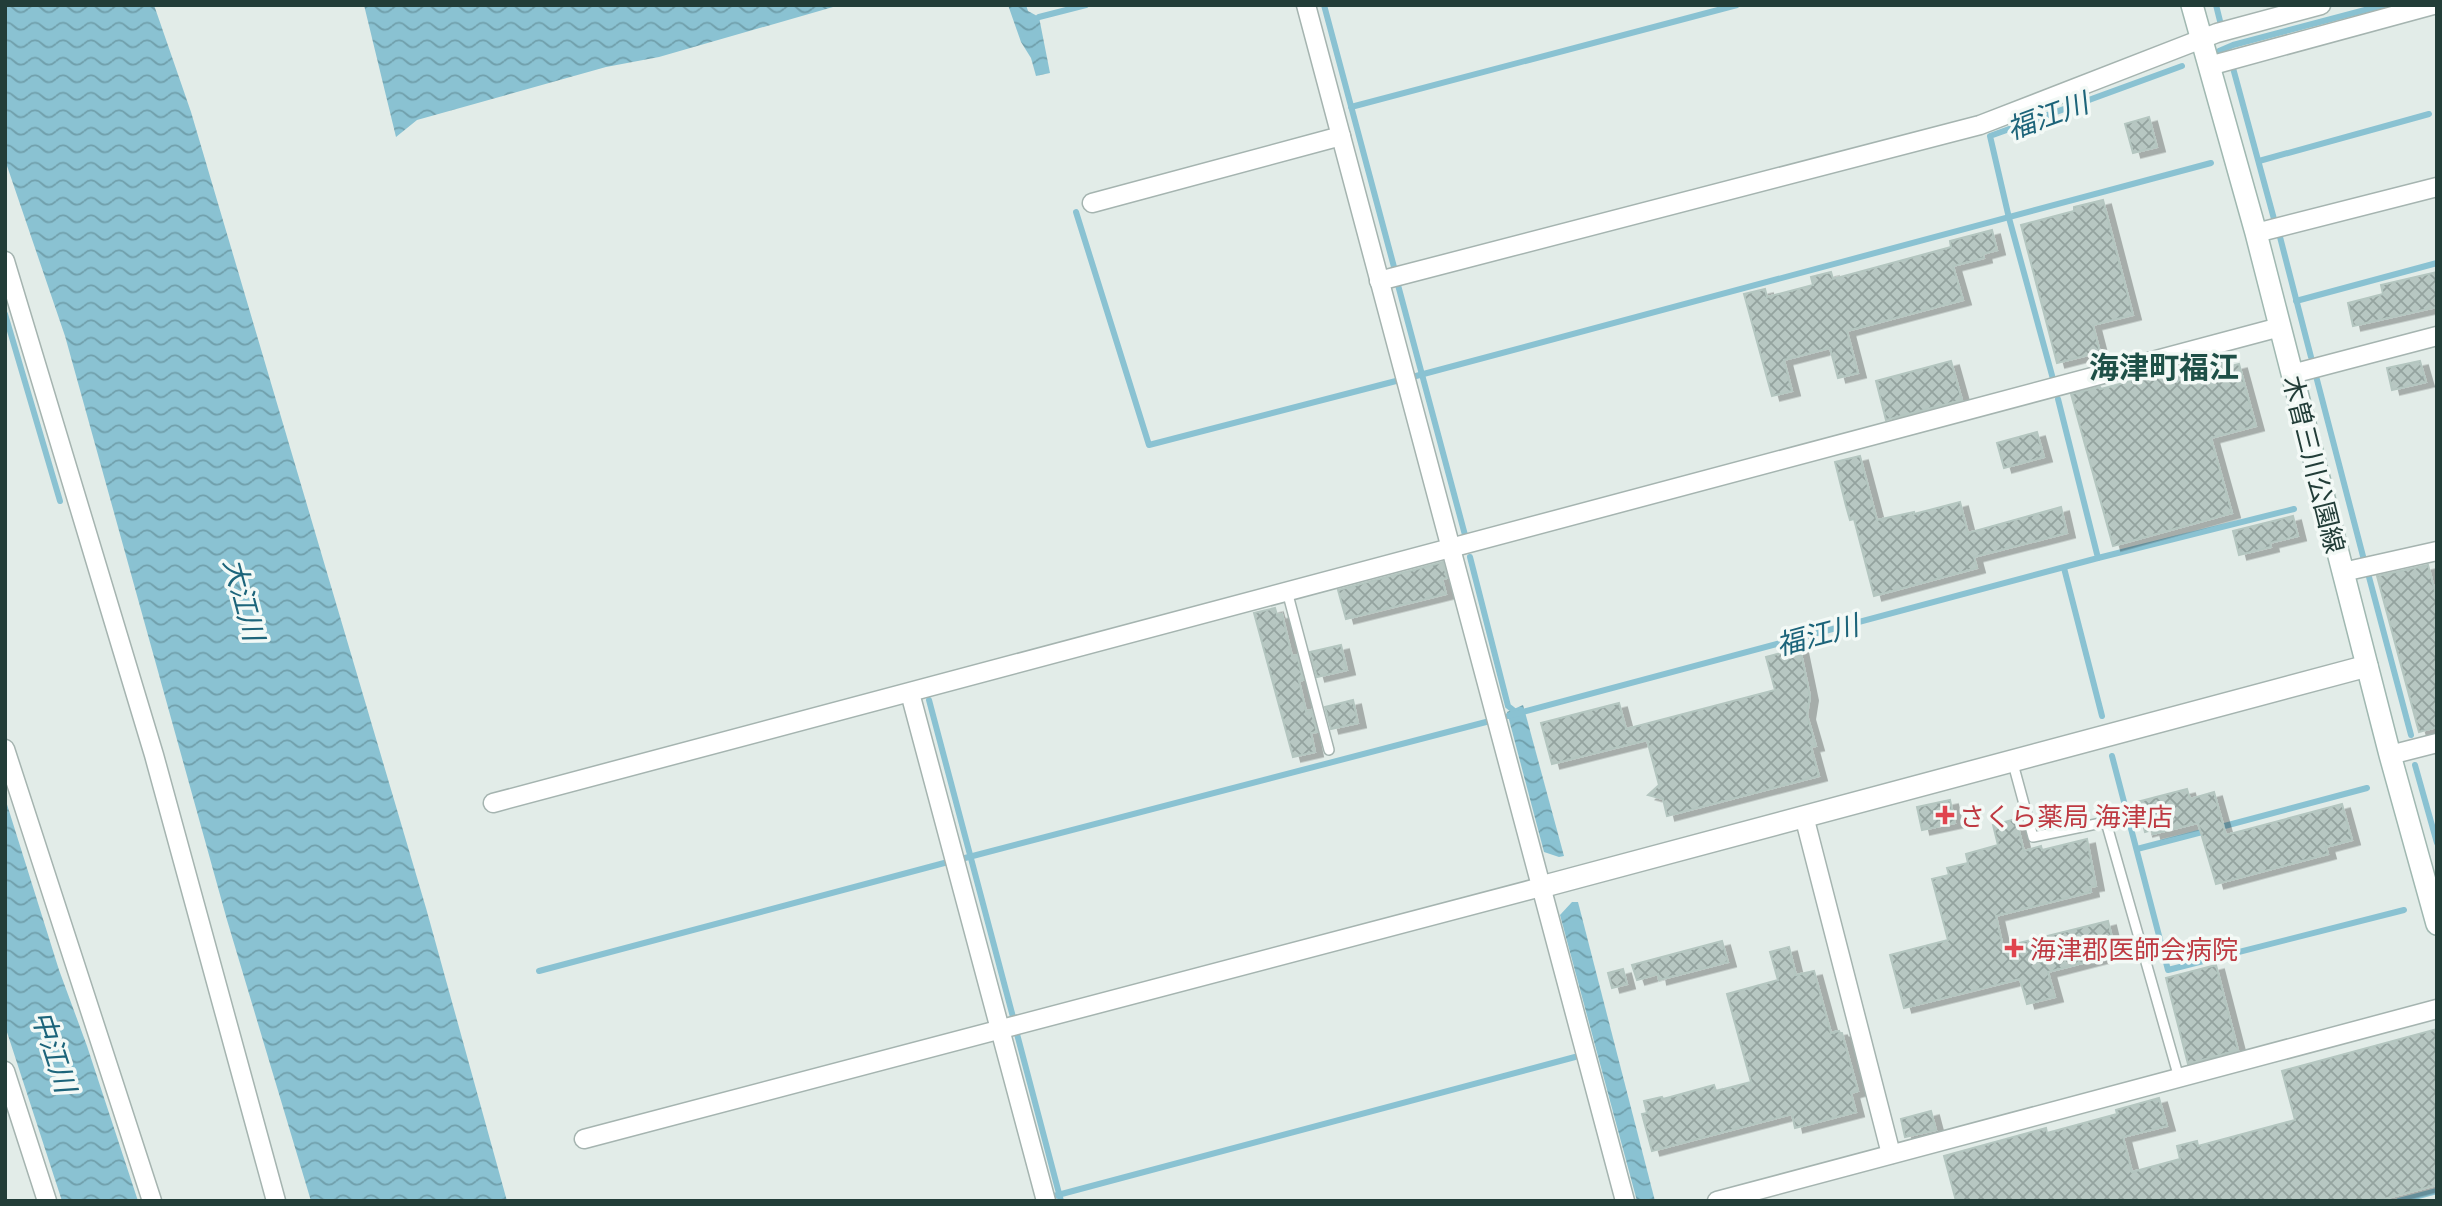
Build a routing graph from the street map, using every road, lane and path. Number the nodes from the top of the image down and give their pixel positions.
1 (1306, 5) edge
2 (2192, 5) edge
3 (2321, 5) edge
4 (2433, 5) edge
5 (2201, 39) junction
6 (2209, 66) junction
7 (1341, 136) junction
8 (2437, 187) edge
9 (1092, 203) dead end
10 (2256, 233) junction
11 (5, 261) edge
12 (1379, 281) junction
13 (2280, 327) junction
14 (2437, 336) edge
15 (2292, 374) junction
16 (1451, 549) junction
17 (2437, 551) edge
18 (2343, 572) junction
19 (1287, 592) junction
20 (2367, 666) junction
21 (910, 693) junction
22 (2437, 743) edge
23 (5, 749) edge
24 (1329, 750) dead end
25 (2390, 755) junction
26 (2012, 760) junction
27 (493, 803) dead end
28 (1804, 817) junction
29 (1541, 887) junction
30 (2437, 924) edge
31 (2437, 1009) edge
32 (1000, 1028) junction
33 (5, 1071) edge
34 (2179, 1078) junction
35 (584, 1139) dead end
36 (1891, 1154) junction
37 (47, 1201) edge
38 (152, 1201) edge
39 (276, 1201) edge
40 (1046, 1201) edge
41 (1625, 1201) edge
42 (1717, 1201) edge

1 - 7 street
2 - 5 main road, 木曽三川公園線
3 - 5 street
4 - 6 street
5 - 6 main road, 木曽三川公園線
5 - 12 street
6 - 10 main road, 木曽三川公園線
7 - 9 street
7 - 12 street
8 - 10 street
10 - 13 main road, 木曽三川公園線
11 - 39 street
12 - 16 street
13 - 15 main road, 木曽三川公園線
13 - 16 street
14 - 15 street
15 - 18 main road, 木曽三川公園線
16 - 19 street
16 - 29 street
17 - 18 street
18 - 20 main road, 木曽三川公園線
19 - 21 street
19 - 24 lane
20 - 25 main road, 木曽三川公園線
20 - 26 main road
21 - 27 street
21 - 32 street
22 - 25 street
23 - 38 street
25 - 30 main road, 木曽三川公園線
26 - 28 main road
26 - 34 lane
28 - 29 main road
28 - 36 street
29 - 32 street
29 - 41 street
31 - 34 street
32 - 35 street
32 - 40 street
33 - 37 street
34 - 36 street
36 - 42 street

